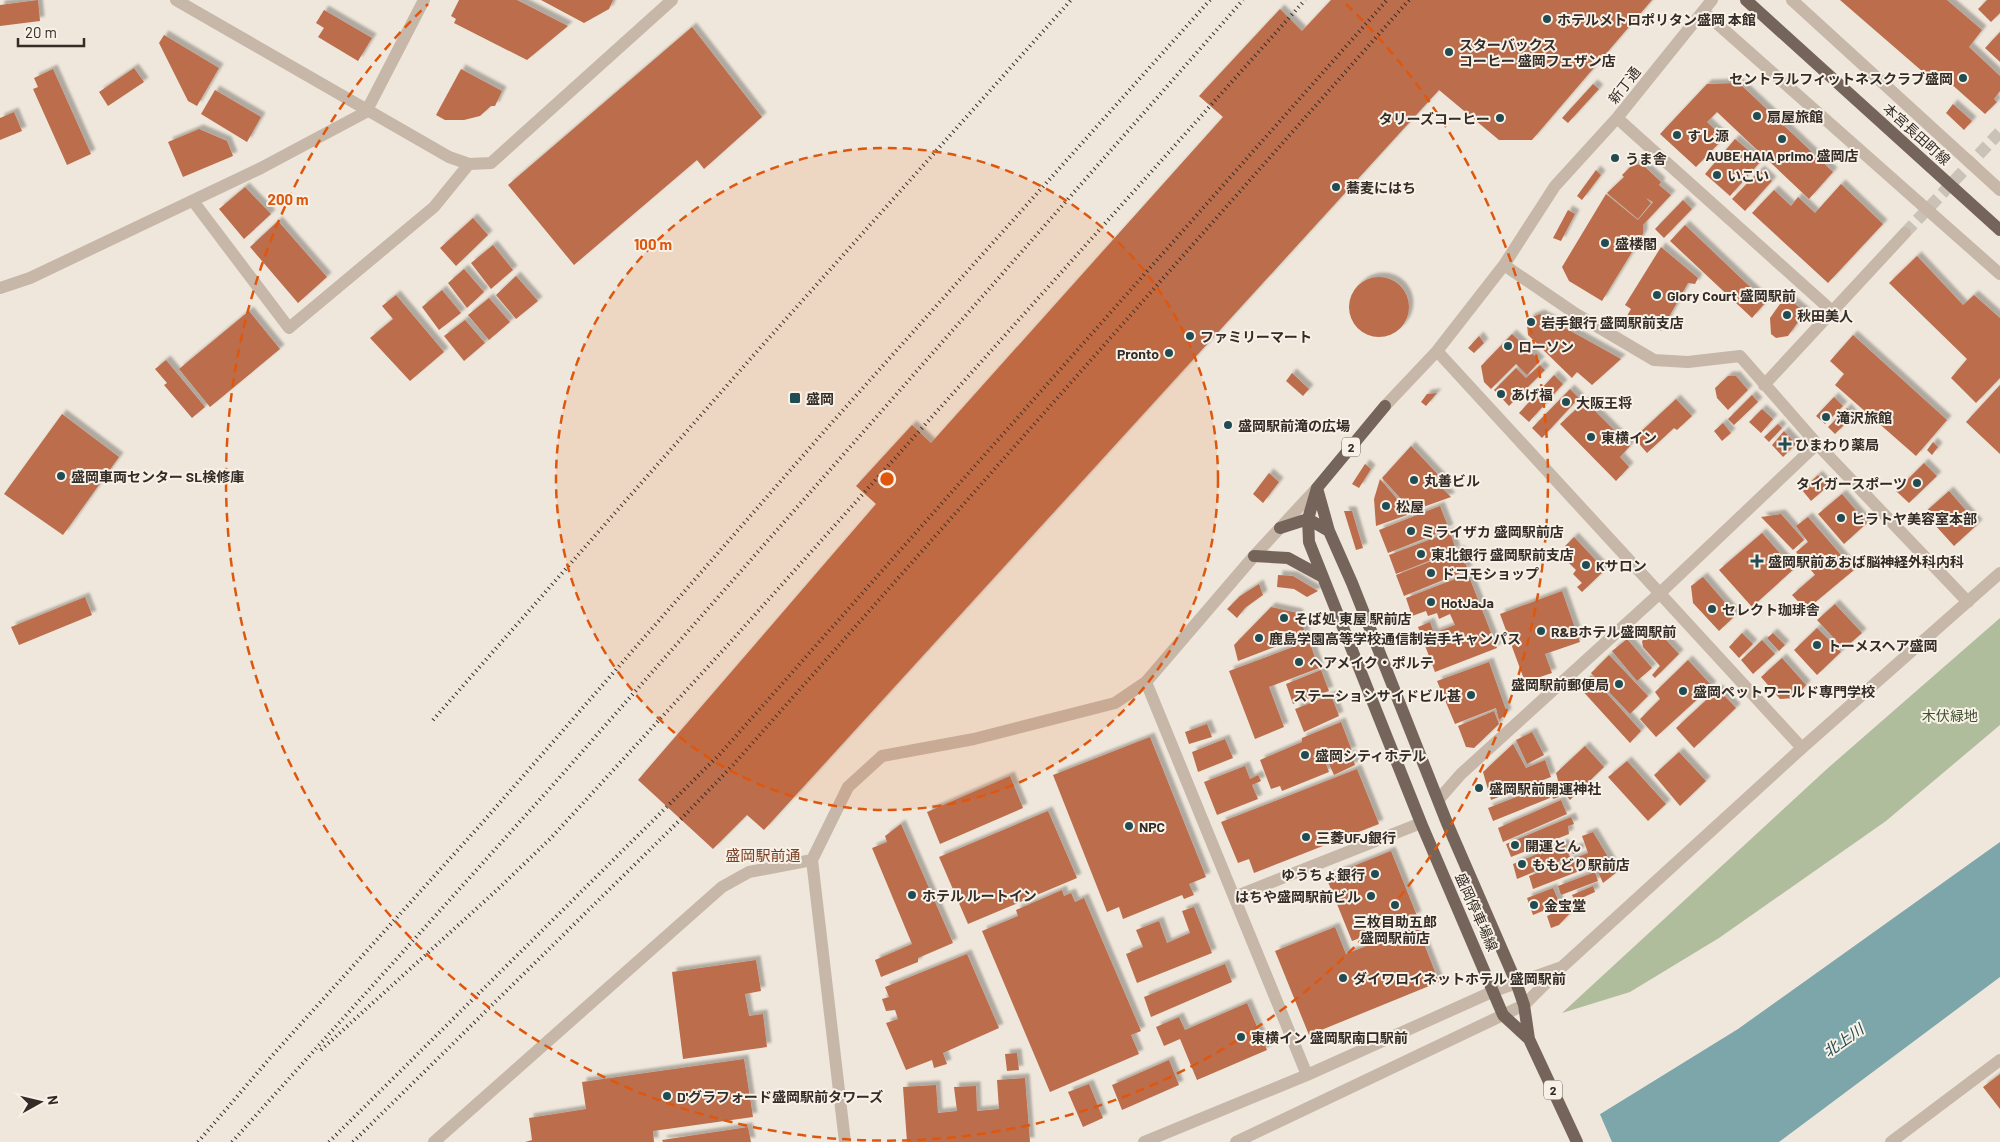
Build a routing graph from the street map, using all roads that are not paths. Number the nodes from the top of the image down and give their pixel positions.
1 (176, 0) edge
2 (424, 0) edge
3 (672, 0) edge
4 (1712, 0) edge
5 (1746, 0) edge
6 (1792, 0) edge
7 (1704, 12) junction
8 (366, 112) junction
9 (1617, 118) junction
10 (469, 164) junction
11 (2000, 190) edge
12 (193, 201) junction
13 (2000, 230) edge
14 (1905, 233) tunnel mouth
15 (1504, 265) junction
16 (2000, 274) edge
17 (0, 288) edge
18 (1832, 311) junction
19 (1437, 351) junction
20 (1764, 384) junction
21 (1385, 406) joint
22 (1817, 444) junction
23 (1317, 488) junction
24 (1308, 520) junction
25 (1280, 528) junction
26 (1329, 530) junction
27 (1254, 556) junction
28 (2000, 573) edge
29 (1321, 576) junction
30 (1660, 594) junction
31 (1968, 602) junction
32 (1146, 682) junction
33 (1802, 748) junction
34 (1439, 799) junction
35 (1421, 823) junction
36 (812, 860) junction
37 (1234, 897) junction
38 (1562, 967) junction
39 (1516, 982) junction
40 (1494, 991) junction
41 (1524, 1005) junction
42 (1503, 1015) junction
43 (1529, 1039) junction
44 (2000, 1060) edge
45 (1307, 1075) junction
46 (434, 1142) edge
47 (845, 1142) edge
48 (1144, 1142) edge
49 (1236, 1142) edge
50 (1577, 1142) edge
51 (1892, 1142) edge

1 - 8 street
2 - 8 street
3 - 10 street
4 - 7 street, 新丁通
5 - 13 main road, 本宮長田町線
6 - 11 street
7 - 9 street, 新丁通
7 - 16 street
8 - 10 street
8 - 12 street
9 - 15 street, 新丁通
9 - 18 street
10 - 12 street
12 - 17 street
14 - 18 street
15 - 19 street, 新丁通
15 - 20 street
18 - 20 street
19 - 21 street, 新丁通
19 - 30 street
20 - 22 street
21 - 23 main road, 盛岡停車場線 / 2
22 - 30 street
22 - 31 street
23 - 24 main road, 盛岡停車場線 / 2
23 - 25 street
23 - 26 main road, 盛岡停車場線 / 2
24 - 25 main road
24 - 26 main road
24 - 29 main road, 盛岡停車場線 / 2
25 - 27 street
26 - 34 main road, 盛岡停車場線 / 2
27 - 29 main road
27 - 32 street
28 - 31 street
29 - 35 main road, 盛岡停車場線 / 2
30 - 33 street
30 - 34 street
31 - 33 street
32 - 36 street
32 - 37 street
33 - 38 street
34 - 39 main road, 盛岡停車場線 / 2
35 - 37 street
35 - 40 main road, 盛岡停車場線 / 2
36 - 46 street
36 - 47 street
37 - 45 street
38 - 39 street
38 - 41 street
39 - 40 street
39 - 41 main road, 盛岡停車場線 / 2
40 - 42 main road, 盛岡停車場線 / 2
40 - 45 street
41 - 42 street
41 - 43 main road, 盛岡停車場線 / 2
42 - 43 main road, 盛岡停車場線 / 2
42 - 49 street
43 - 50 main road, 2
44 - 51 street
45 - 48 street

